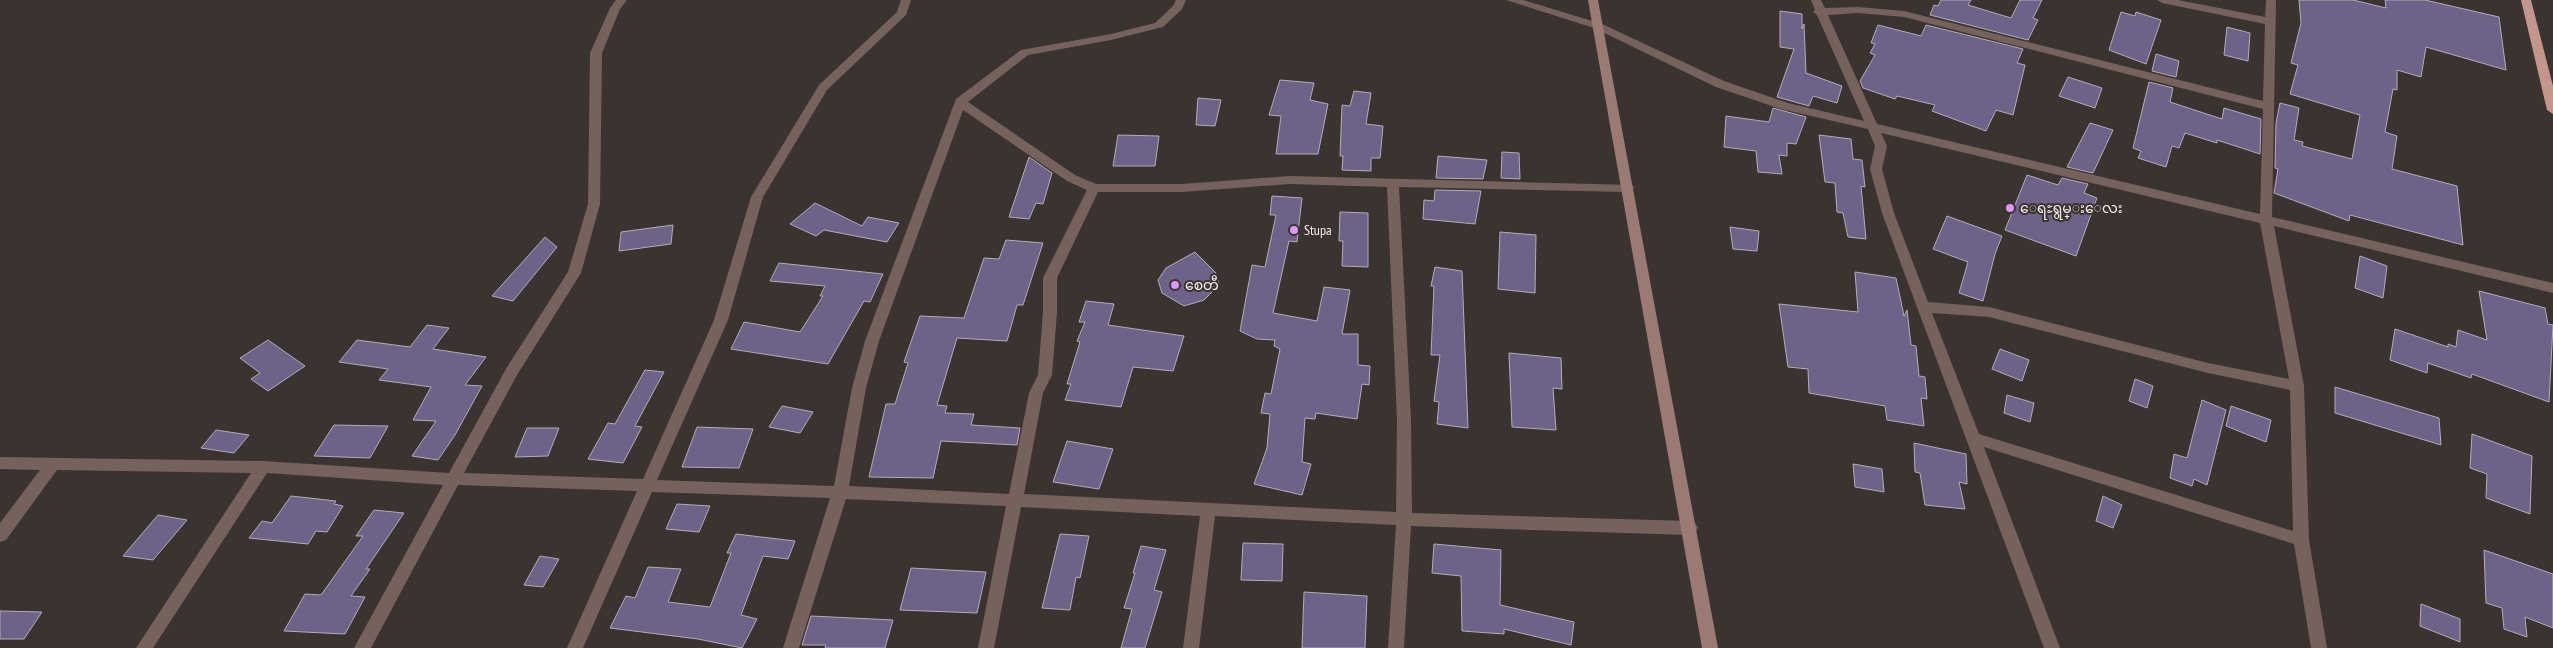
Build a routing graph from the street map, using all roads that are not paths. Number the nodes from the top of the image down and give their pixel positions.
1 (622, 0) edge
2 (906, 0) edge
3 (1181, 0) edge
4 (1511, 0) edge
5 (1593, 0) edge
6 (1816, 0) edge
7 (2162, 0) edge
8 (2271, 0) edge
9 (2526, 0) edge
10 (1820, 12) junction
11 (2272, 22) junction
12 (1598, 26) junction
13 (960, 102) junction
14 (2270, 107) junction
15 (2553, 110) edge
16 (1870, 124) junction
17 (1393, 182) junction
18 (1094, 188) junction
19 (1628, 188) junction
20 (2266, 219) junction
21 (2553, 288) edge
22 (1924, 307) junction
23 (2297, 386) junction
24 (1973, 438) junction
25 (0, 463) edge
26 (54, 464) junction
27 (263, 467) junction
28 (452, 479) junction
29 (649, 485) junction
30 (840, 492) junction
31 (1015, 502) junction
32 (1208, 511) junction
33 (1404, 519) junction
34 (1690, 528) junction
35 (0, 535) edge
36 (2301, 540) junction
37 (144, 648) edge
38 (362, 648) edge
39 (575, 648) edge
40 (791, 648) edge
41 (986, 648) edge
42 (1191, 648) edge
43 (1396, 648) edge
44 (1710, 648) edge
45 (2052, 648) edge
46 (2319, 648) edge

1 - 28 street
2 - 29 street
3 - 13 street
4 - 12 street
5 - 12 main road
6 - 10 street
7 - 11 street
8 - 11 street
9 - 15 highway
10 - 14 street
10 - 16 street
11 - 14 street
12 - 16 street
12 - 19 main road
13 - 18 street
13 - 30 street
14 - 20 street
16 - 20 street
16 - 22 street
17 - 18 street
17 - 19 street
17 - 33 street
18 - 31 street
19 - 34 main road
20 - 21 street
20 - 23 street
22 - 23 street
22 - 24 street
23 - 36 street
24 - 36 street
24 - 45 street
25 - 26 street
26 - 27 street
26 - 35 street
27 - 28 street
27 - 37 street
28 - 29 street
28 - 38 street
29 - 30 street
29 - 39 street
30 - 31 street
30 - 40 street
31 - 32 street
31 - 41 street
32 - 33 street
32 - 42 street
33 - 34 street
33 - 43 street
34 - 44 main road
36 - 46 street

